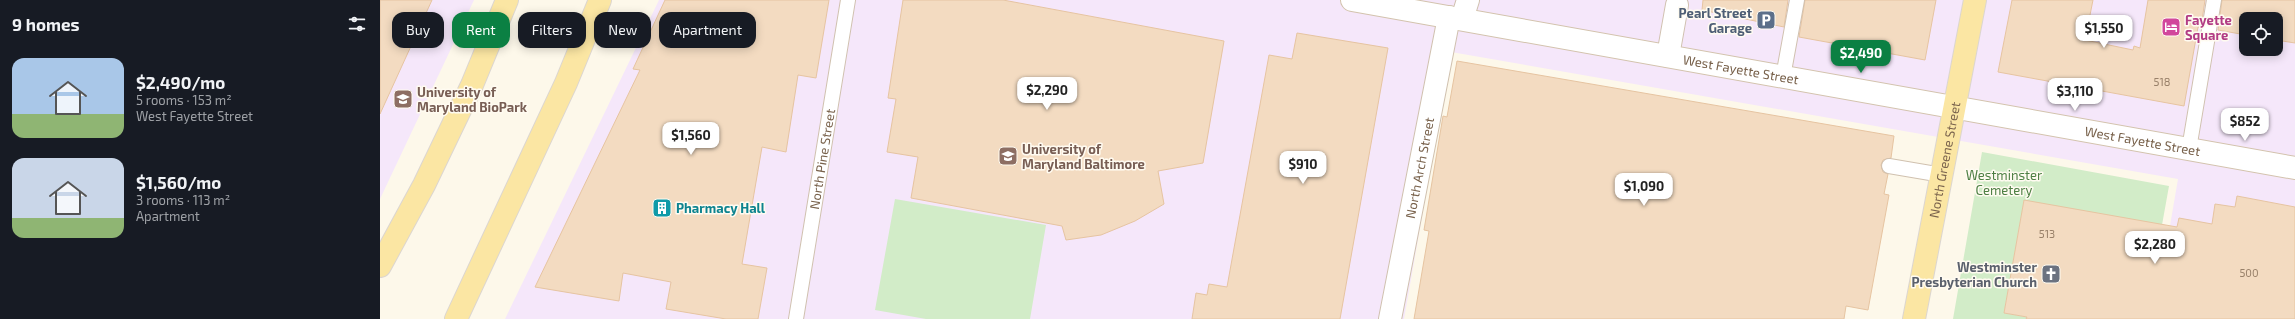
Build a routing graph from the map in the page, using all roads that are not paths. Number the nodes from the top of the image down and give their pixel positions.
1 (507, 0) edge
2 (600, 0) edge
3 (848, 0) edge
4 (1352, 0) edge
5 (1797, 0) edge
6 (1975, 0) edge
7 (2214, 0) edge
8 (1678, 5) dead end
9 (1460, 12) edge
10 (1668, 56) junction
11 (1783, 77) junction
12 (1955, 107) junction
13 (2189, 149) junction
14 (1889, 166) dead end
15 (2295, 168) edge
16 (1942, 175) junction
17 (380, 266) edge
18 (456, 319) edge
19 (796, 319) edge
20 (1390, 319) edge
21 (1914, 319) edge

1 - 17 main road
2 - 18 main road
3 - 19 lane, North Pine Street
4 - 9 main road, West Fayette Street
5 - 11 lane
6 - 12 main road, North Greene Street
7 - 13 lane
8 - 10 main road
9 - 10 main road, West Fayette Street
9 - 20 main road, North Arch Street
10 - 11 main road, West Fayette Street
11 - 12 main road, West Fayette Street
12 - 13 main road, West Fayette Street
12 - 16 main road, North Greene Street
13 - 15 main road, West Fayette Street
14 - 16 lane
16 - 21 main road, North Greene Street

